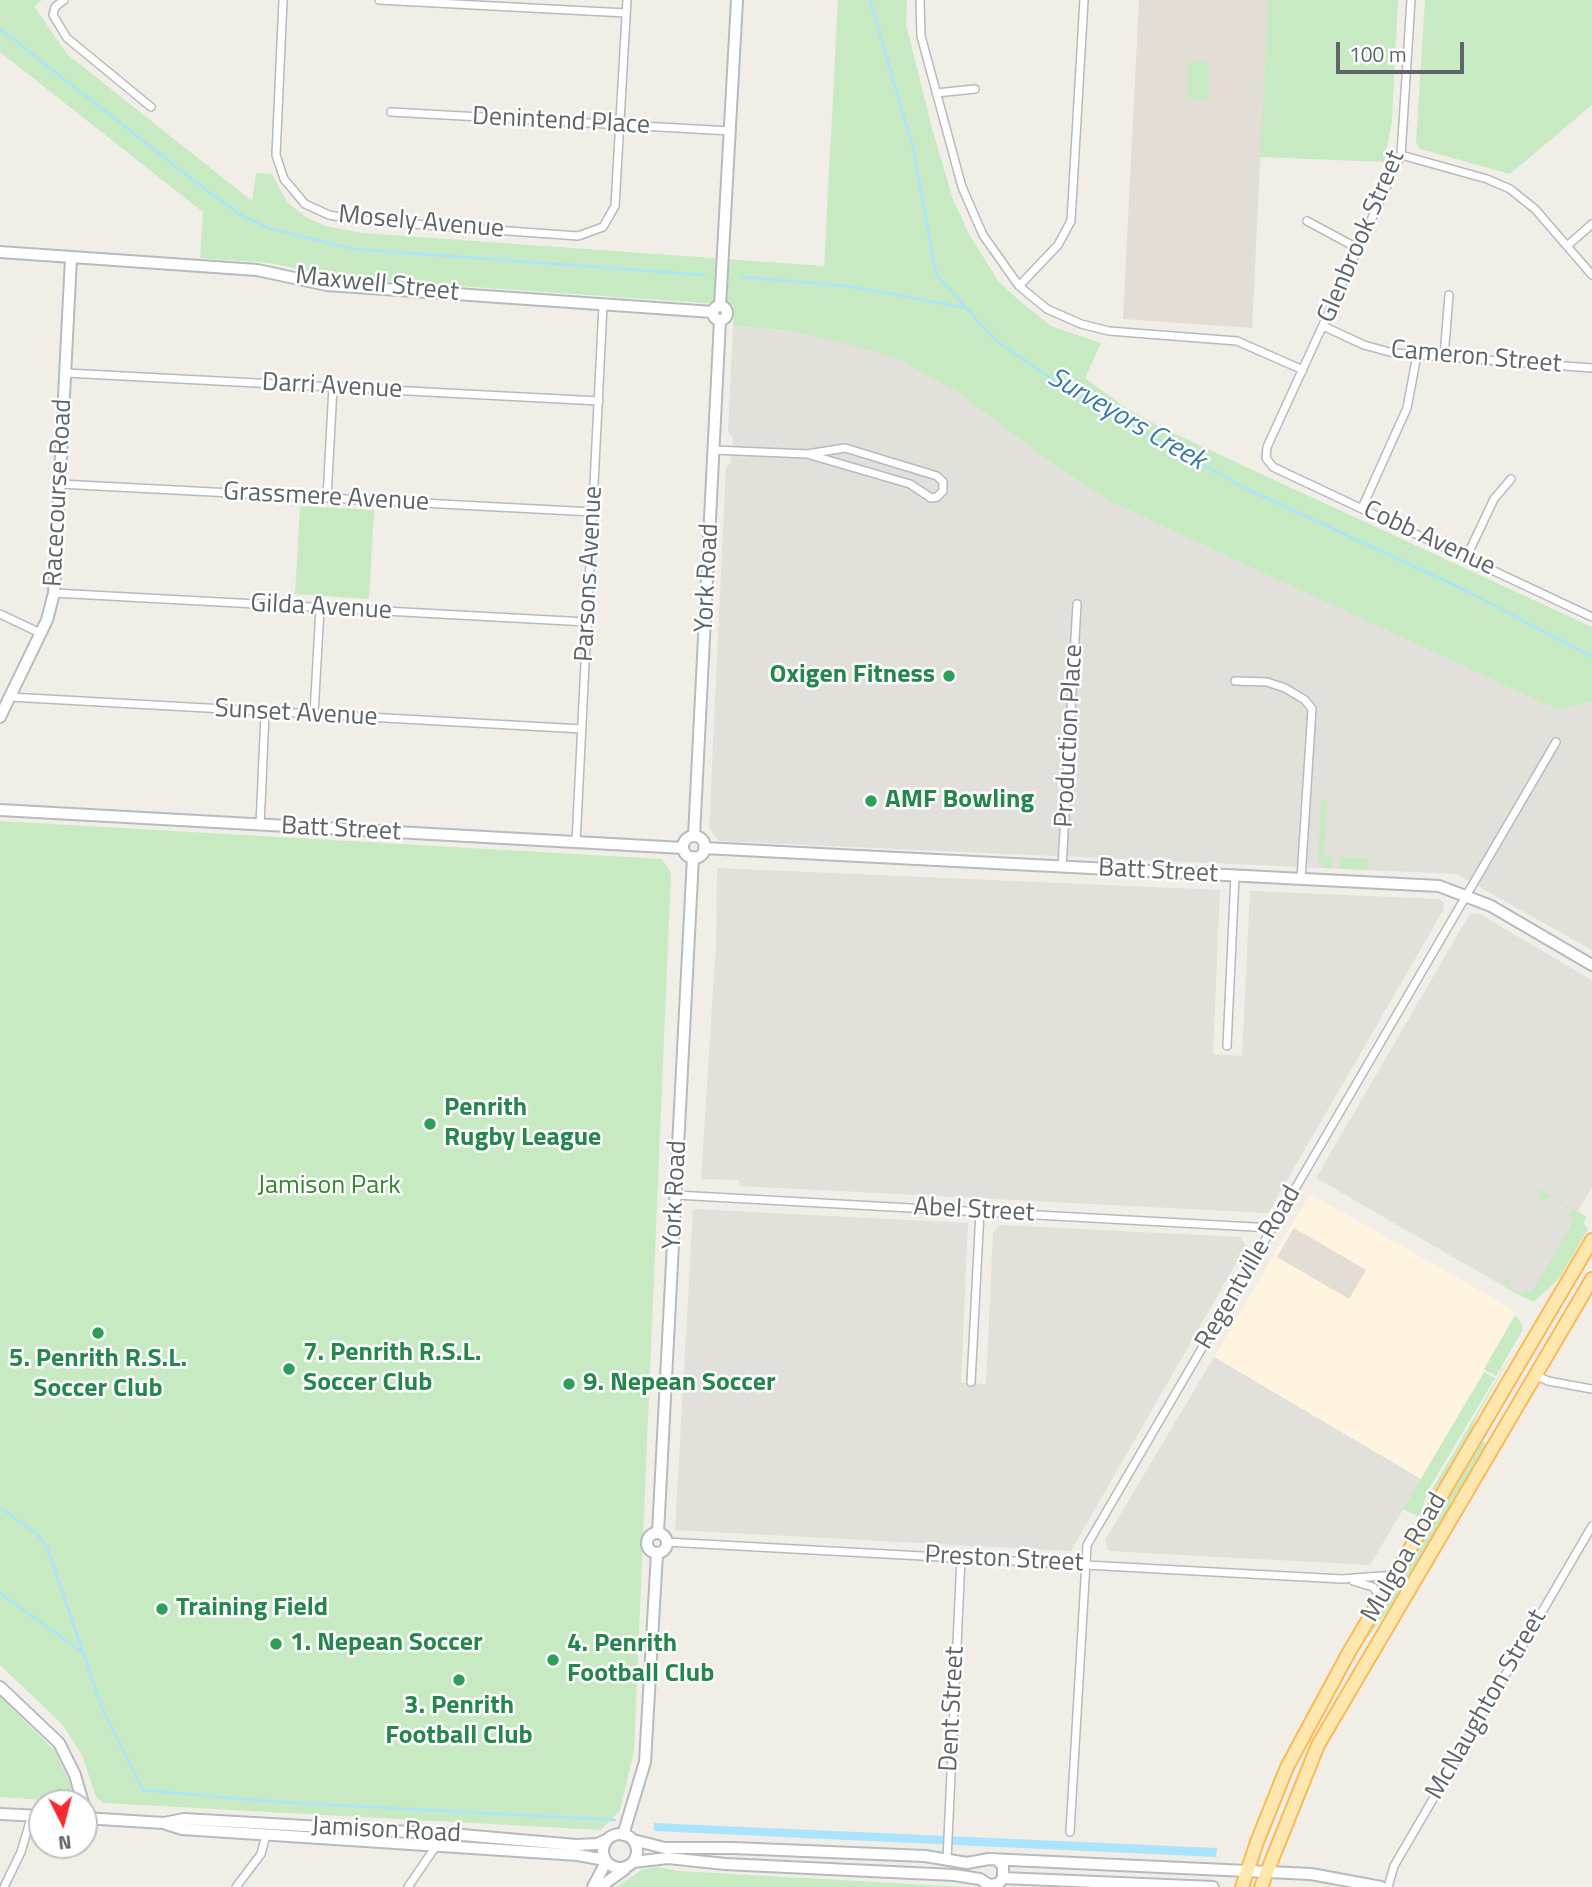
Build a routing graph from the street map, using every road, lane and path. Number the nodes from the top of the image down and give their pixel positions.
1 (64, 0) edge
2 (283, 0) edge
3 (379, 0) edge
4 (627, 0) edge
5 (737, 0) edge
6 (920, 0) edge
7 (1084, 0) edge
8 (1411, 0) edge
9 (626, 13) junction
10 (975, 89) dead end
11 (936, 93) junction
12 (152, 107) dead end
13 (391, 113) dead end
14 (620, 125) junction
15 (731, 131) junction
16 (1401, 155) junction
17 (1307, 221) dead end
18 (1592, 224) edge
19 (1567, 246) junction
20 (1359, 249) junction
21 (0, 252) edge
22 (71, 258) junction
23 (1592, 275) edge
24 (1019, 286) junction
25 (1449, 295) dead end
26 (603, 305) junction
27 (718, 313) junction
28 (1323, 327) junction
29 (1417, 355) junction
30 (1444, 357) junction
31 (1592, 368) edge
32 (1303, 370) junction
33 (66, 373) junction
34 (333, 387) junction
35 (598, 401) junction
36 (714, 450) junction
37 (807, 454) junction
38 (1267, 461) joint
39 (1511, 479) dead end
40 (60, 484) junction
41 (327, 498) junction
42 (1362, 508) junction
43 (593, 512) junction
44 (1467, 556) junction
45 (54, 593) junction
46 (1077, 604) dead end
47 (320, 608) junction
48 (0, 614) edge
49 (1592, 617) edge
50 (587, 622) junction
51 (40, 633) junction
52 (1235, 681) dead end
53 (10, 697) junction
54 (265, 713) junction
55 (314, 715) junction
56 (0, 717) edge
57 (582, 729) junction
58 (1556, 742) dead end
59 (0, 810) edge
60 (260, 826) junction
61 (694, 836) junction
62 (576, 843) junction
63 (683, 848) junction
64 (705, 848) junction
65 (693, 857) junction
66 (1062, 867) junction
67 (1236, 876) junction
68 (1301, 879) junction
69 (1466, 894) junction
70 (1592, 965) edge
71 (1227, 1046) dead end
72 (677, 1195) junction
73 (980, 1212) junction
74 (1272, 1228) junction
75 (1592, 1240) edge
76 (1592, 1279) edge
77 (1535, 1375) junction
78 (971, 1382) dead end
79 (1592, 1389) edge
80 (1592, 1526) edge
81 (662, 1538) junction
82 (657, 1553) junction
83 (961, 1558) junction
84 (1084, 1564) junction
85 (1395, 1575) junction
86 (1342, 1578) junction
87 (1382, 1598) junction
88 (0, 1687) edge
89 (79, 1789) edge
90 (0, 1814) edge
91 (28, 1815) edge
92 (98, 1819) edge
93 (164, 1823) junction
94 (1070, 1832) dead end
95 (266, 1835) junction
96 (28, 1837) edge
97 (628, 1838) junction
98 (608, 1839) junction
99 (436, 1846) junction
100 (947, 1860) junction
101 (997, 1860) junction
102 (605, 1861) junction
103 (983, 1862) junction
104 (630, 1865) junction
105 (1247, 1873) junction
106 (1265, 1873) junction
107 (1003, 1878) junction
108 (984, 1884) edge
109 (4, 1887) edge
110 (236, 1887) edge
111 (408, 1887) edge
112 (593, 1887) edge
113 (600, 1887) edge
114 (1213, 1887) edge
115 (1242, 1887) edge
116 (1261, 1887) edge
117 (1381, 1887) edge
118 (1388, 1887) edge

1 - 12 street
2 - 14 street, Mosely Avenue
3 - 9 street
4 - 9 street, Mosely Avenue
5 - 15 street, York Road
6 - 11 street
7 - 24 street
8 - 16 street, Glenbrook Street
9 - 14 street, Mosely Avenue
10 - 11 street
11 - 24 street
13 - 14 street, Denintend Place
14 - 15 street, Denintend Place
15 - 27 street, York Road
16 - 19 street
16 - 20 street, Glenbrook Street
17 - 20 street
18 - 19 street
19 - 23 street
20 - 28 street, Glenbrook Street
21 - 22 street, Maxwell Street
22 - 26 street, Maxwell Street
22 - 33 street, Racecourse Road
24 - 32 street
25 - 30 street
26 - 27 street, Maxwell Street
26 - 35 street, Parsons Avenue
27 - 36 street, York Road
28 - 29 street, Cameron Street
28 - 32 street, Glenbrook Street
29 - 30 street, Cameron Street
29 - 42 street
30 - 31 street, Cameron Street
32 - 38 street, Glenbrook Street
33 - 34 street, Darri Avenue
33 - 40 street, Racecourse Road
34 - 35 street, Darri Avenue
34 - 41 street
35 - 43 street, Parsons Avenue
36 - 37 street
36 - 61 street, York Road
37 - 37 street
38 - 42 street, Cobb Avenue
39 - 44 street
40 - 41 street, Grassmere Avenue
40 - 45 street, Racecourse Road
41 - 43 street, Grassmere Avenue
42 - 44 street, Cobb Avenue
43 - 50 street, Parsons Avenue
44 - 49 street, Cobb Avenue
45 - 47 street, Gilda Avenue
45 - 51 street, Racecourse Road
46 - 66 street, Production Place
47 - 50 street, Gilda Avenue
47 - 55 street
48 - 51 street
50 - 57 street, Parsons Avenue
51 - 53 street, Racecourse Road
52 - 68 street
53 - 54 street, Sunset Avenue
53 - 56 street, Racecourse Road
54 - 55 street, Sunset Avenue
54 - 60 street
55 - 57 street, Sunset Avenue
57 - 62 street, Parsons Avenue
58 - 69 street, Regentville Road
59 - 60 street, Batt Street
60 - 62 street, Batt Street
61 - 63 street
61 - 64 street
62 - 63 street, Batt Street
63 - 65 street
64 - 65 street
64 - 66 street, Batt Street
65 - 72 street, York Road
66 - 67 street, Batt Street
67 - 68 street, Batt Street
67 - 71 street
68 - 69 street, Batt Street
69 - 70 street, Batt Street
69 - 74 street, Regentville Road
72 - 73 street, Abel Street
72 - 81 street, York Road
73 - 74 street, Abel Street
73 - 78 street
74 - 84 street, Regentville Road
75 - 85 main road, Mulgoa Road
76 - 77 main road, Mulgoa Road
77 - 79 street
77 - 106 main road, Mulgoa Road
80 - 118 street, McNaughton Street
81 - 82 street
81 - 82 street, York Road
81 - 83 street, Preston Street
82 - 97 street, York Road
83 - 84 street, Preston Street
83 - 100 street, Dent Street
84 - 86 street, Preston Street
84 - 94 street, Regentville Road
85 - 86 street, Preston Street
85 - 87 main road, Mulgoa Road
86 - 87 street, Preston Street
87 - 105 main road, Mulgoa Road
88 - 89 street
90 - 91 street
92 - 93 street, Jamison Road
93 - 95 street, Jamison Road
93 - 98 street, Jamison Road
95 - 99 street, Jamison Road
95 - 110 street
96 - 109 street
97 - 98 street
97 - 100 street
97 - 104 street
98 - 102 street
99 - 102 street, Jamison Road
99 - 111 street
100 - 103 street
101 - 103 street
101 - 105 street
101 - 107 street
102 - 104 street
102 - 112 street
103 - 108 street
104 - 108 street
104 - 113 street
105 - 106 street
105 - 115 main road, Mulgoa Road
106 - 116 main road, Mulgoa Road
106 - 117 street
107 - 108 street
107 - 114 street

